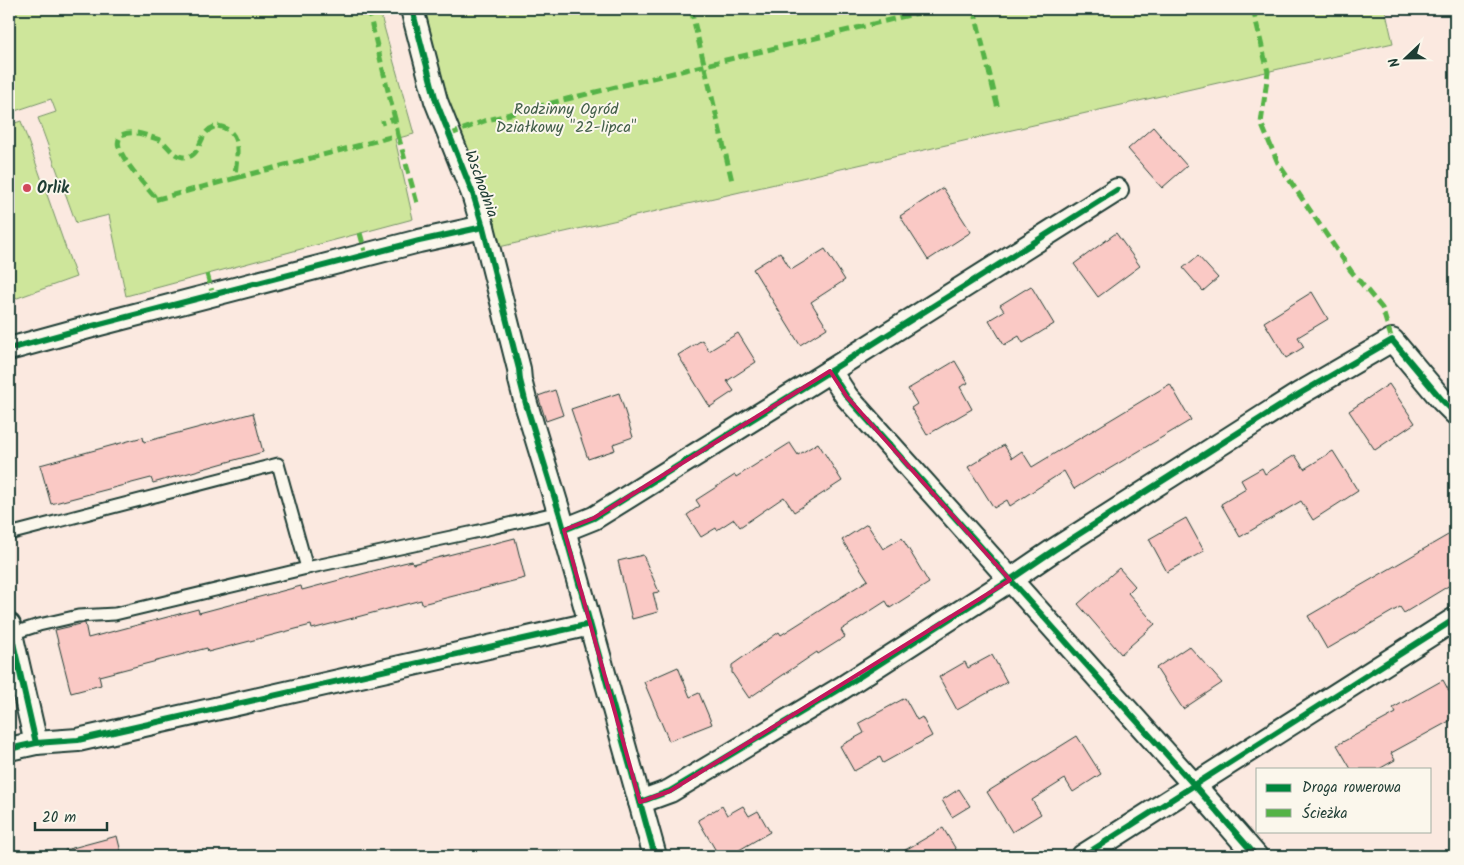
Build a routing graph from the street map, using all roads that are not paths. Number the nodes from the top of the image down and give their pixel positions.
1 (412, 9) edge
2 (1116, 190) dead end
3 (482, 227) junction
4 (9, 350) edge
5 (830, 371) junction
6 (1455, 413) edge
7 (561, 521) junction
8 (9, 534) edge
9 (307, 568) junction
10 (1010, 580) junction
11 (1455, 620) edge
12 (590, 624) junction
13 (10, 629) edge
14 (36, 743) junction
15 (9, 749) edge
16 (1194, 785) junction
17 (640, 802) junction
18 (655, 856) edge
19 (1083, 856) edge
20 (1256, 856) edge

1 - 3 street, Wschodnia
2 - 5 street
3 - 4 street
3 - 7 street, Wschodnia
5 - 7 street
5 - 10 street
6 - 10 street
7 - 9 lane
7 - 12 street, Wschodnia
8 - 9 lane
9 - 13 lane
10 - 16 street
10 - 17 street
11 - 16 street
12 - 14 street
12 - 17 street, Wschodnia
13 - 14 street
14 - 15 street
16 - 19 street
16 - 20 street
17 - 18 street, Wschodnia

